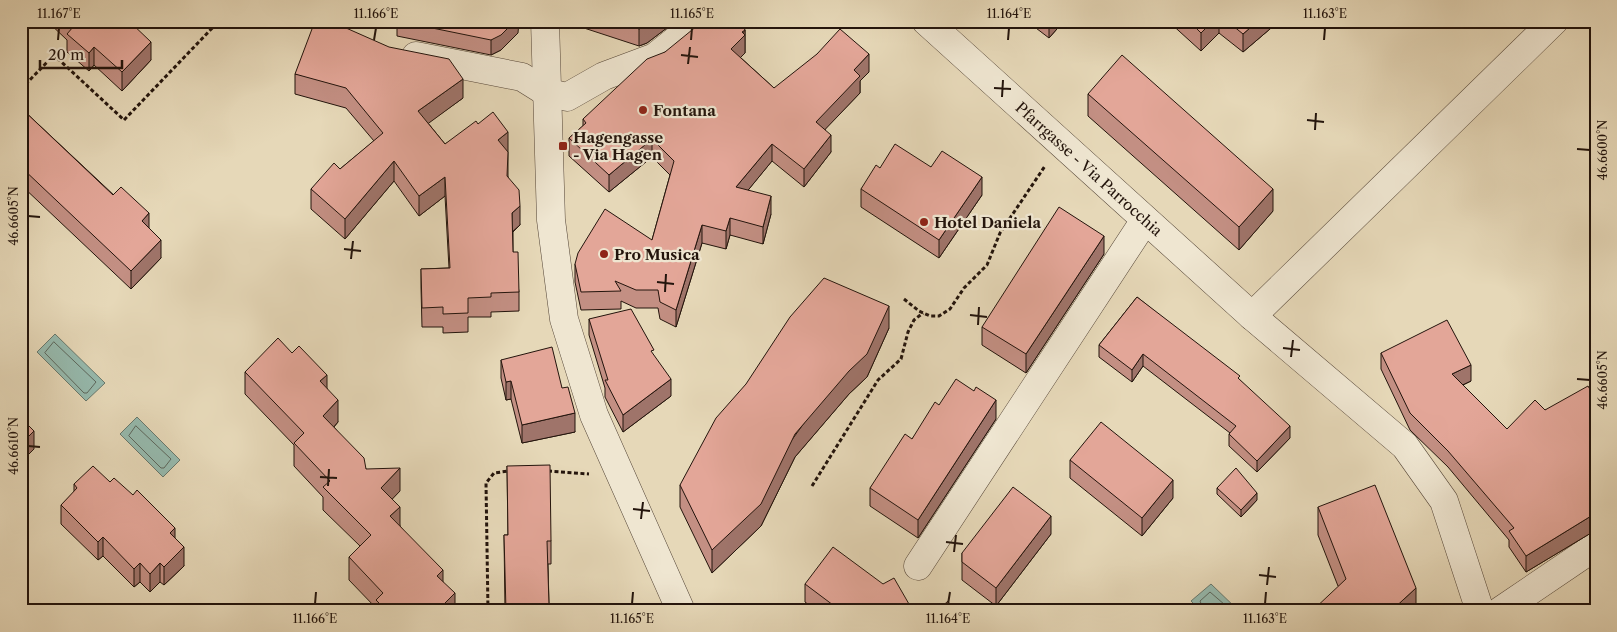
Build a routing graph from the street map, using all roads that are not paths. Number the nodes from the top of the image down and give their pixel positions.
1 (545, 21) edge
2 (700, 21) edge
3 (926, 21) edge
4 (1554, 21) edge
5 (392, 51) edge
6 (546, 92) junction
7 (1145, 220) junction
8 (1252, 316) junction
9 (1596, 546) edge
10 (918, 566) dead end
11 (681, 611) edge
12 (1480, 611) edge
13 (1500, 611) edge

1 - 6 street
2 - 6 street
3 - 7 street, Pfarrgasse - Via Parrocchia
4 - 8 street
5 - 6 street
6 - 11 street
7 - 8 street, Pfarrgasse - Via Parrocchia
7 - 10 street
8 - 12 street, Pfarrgasse - Via Parrocchia
9 - 13 street

